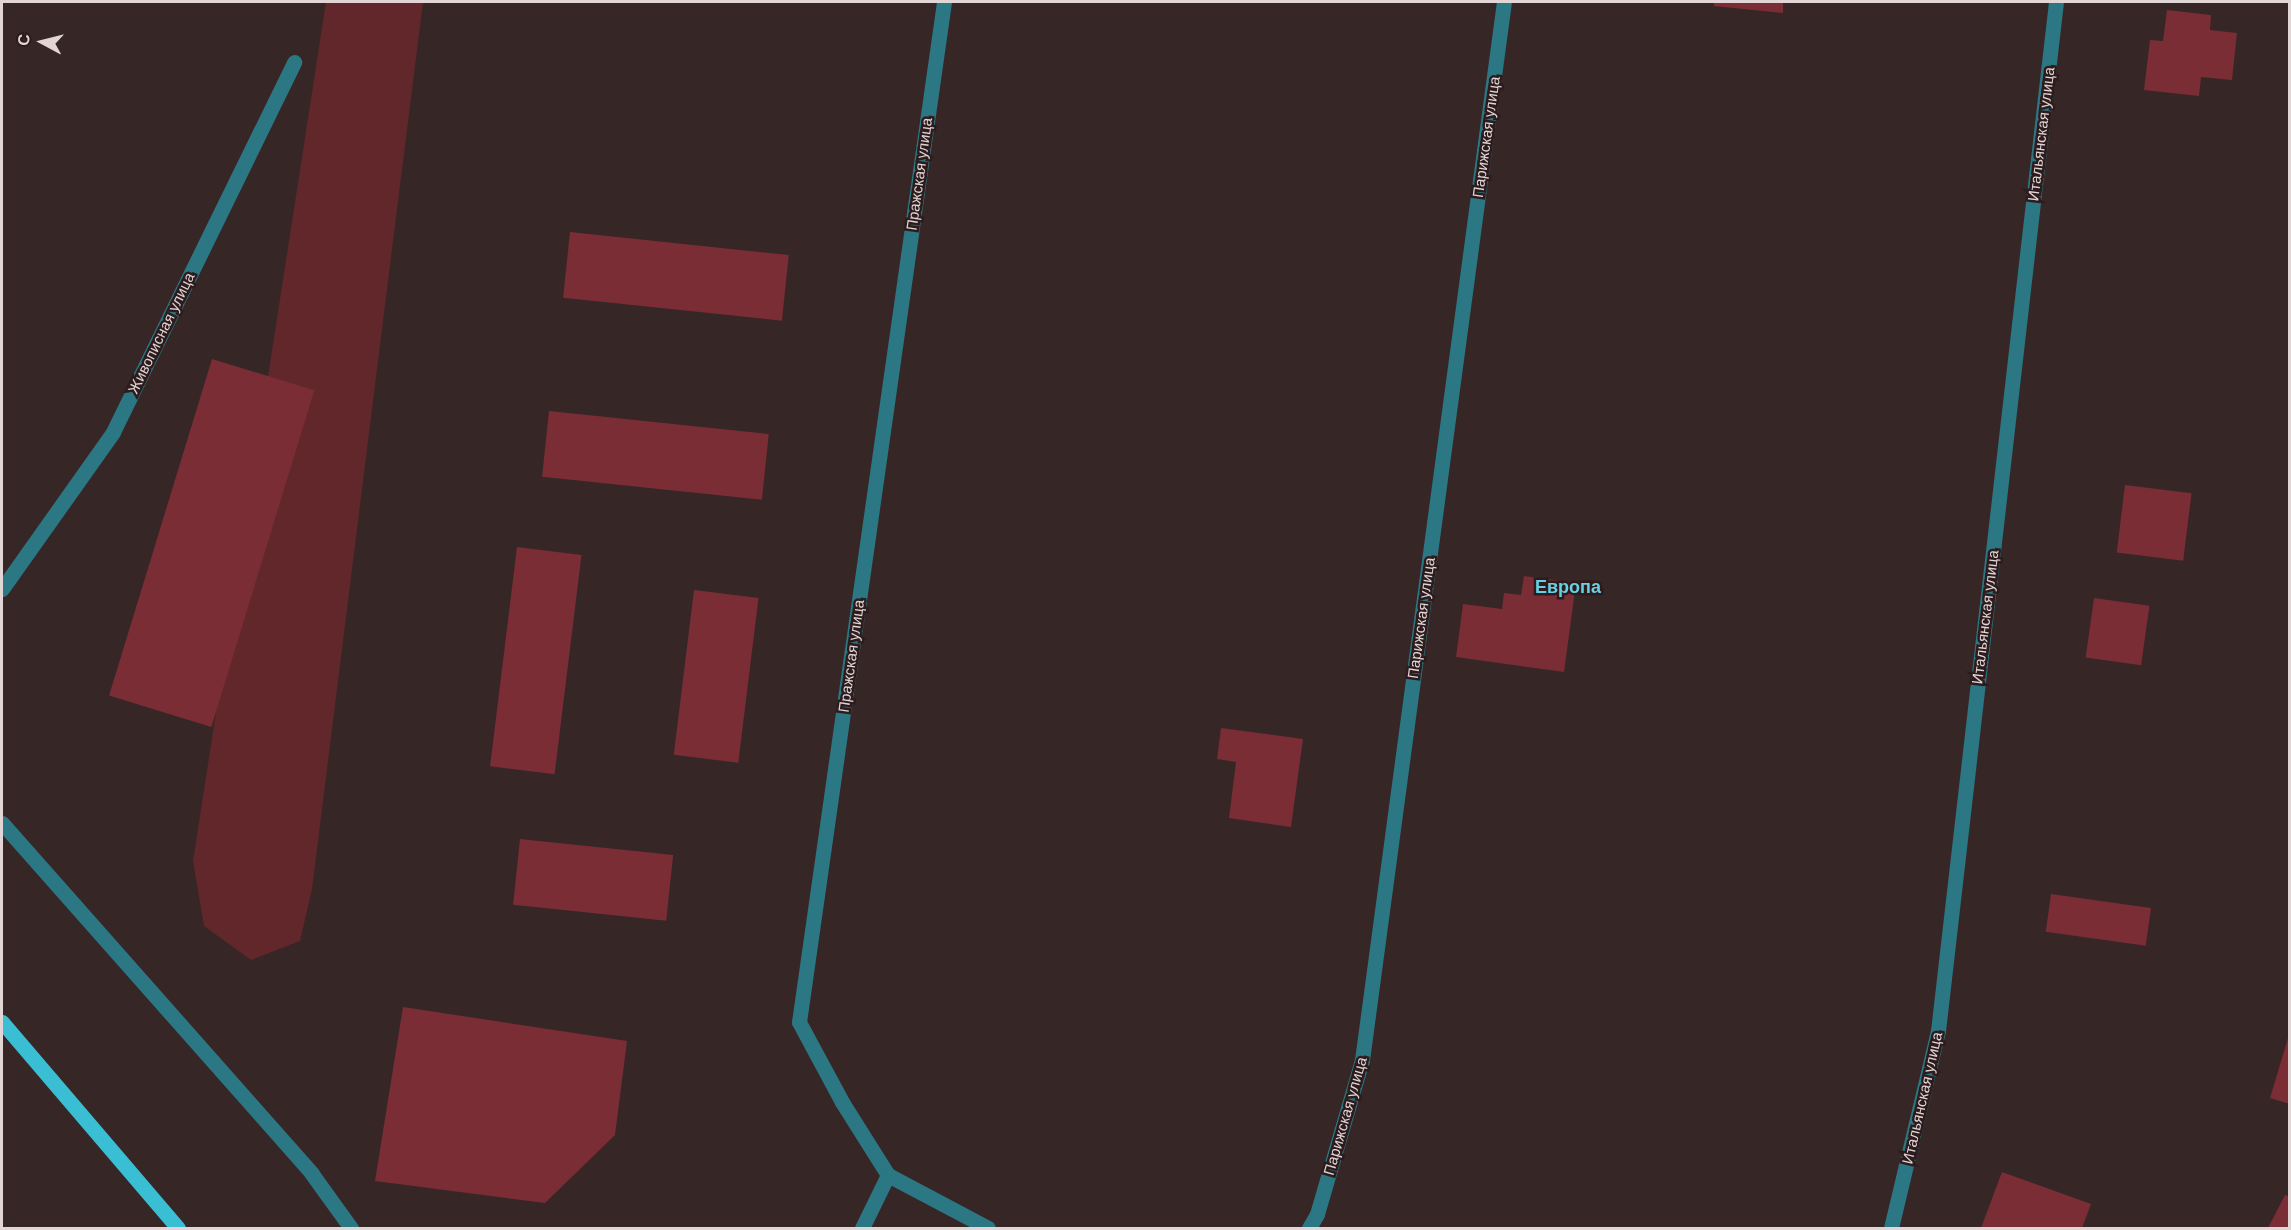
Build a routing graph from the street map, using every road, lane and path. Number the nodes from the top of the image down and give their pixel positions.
1 (944, 2) edge
2 (1504, 2) edge
3 (2056, 2) edge
4 (294, 62) dead end
5 (2, 589) edge
6 (2, 823) edge
7 (2, 1022) edge
8 (888, 1175) junction
9 (178, 1228) edge
10 (351, 1228) edge
11 (861, 1228) edge
12 (988, 1228) edge
13 (1309, 1228) edge
14 (1891, 1228) edge

1 - 8 street, Пражская улица
2 - 13 street, Парижская улица
3 - 14 street, Итальянская улица
4 - 5 street, Живописная улица
6 - 10 street
7 - 9 main road
8 - 11 street
8 - 12 street, Пражская улица

